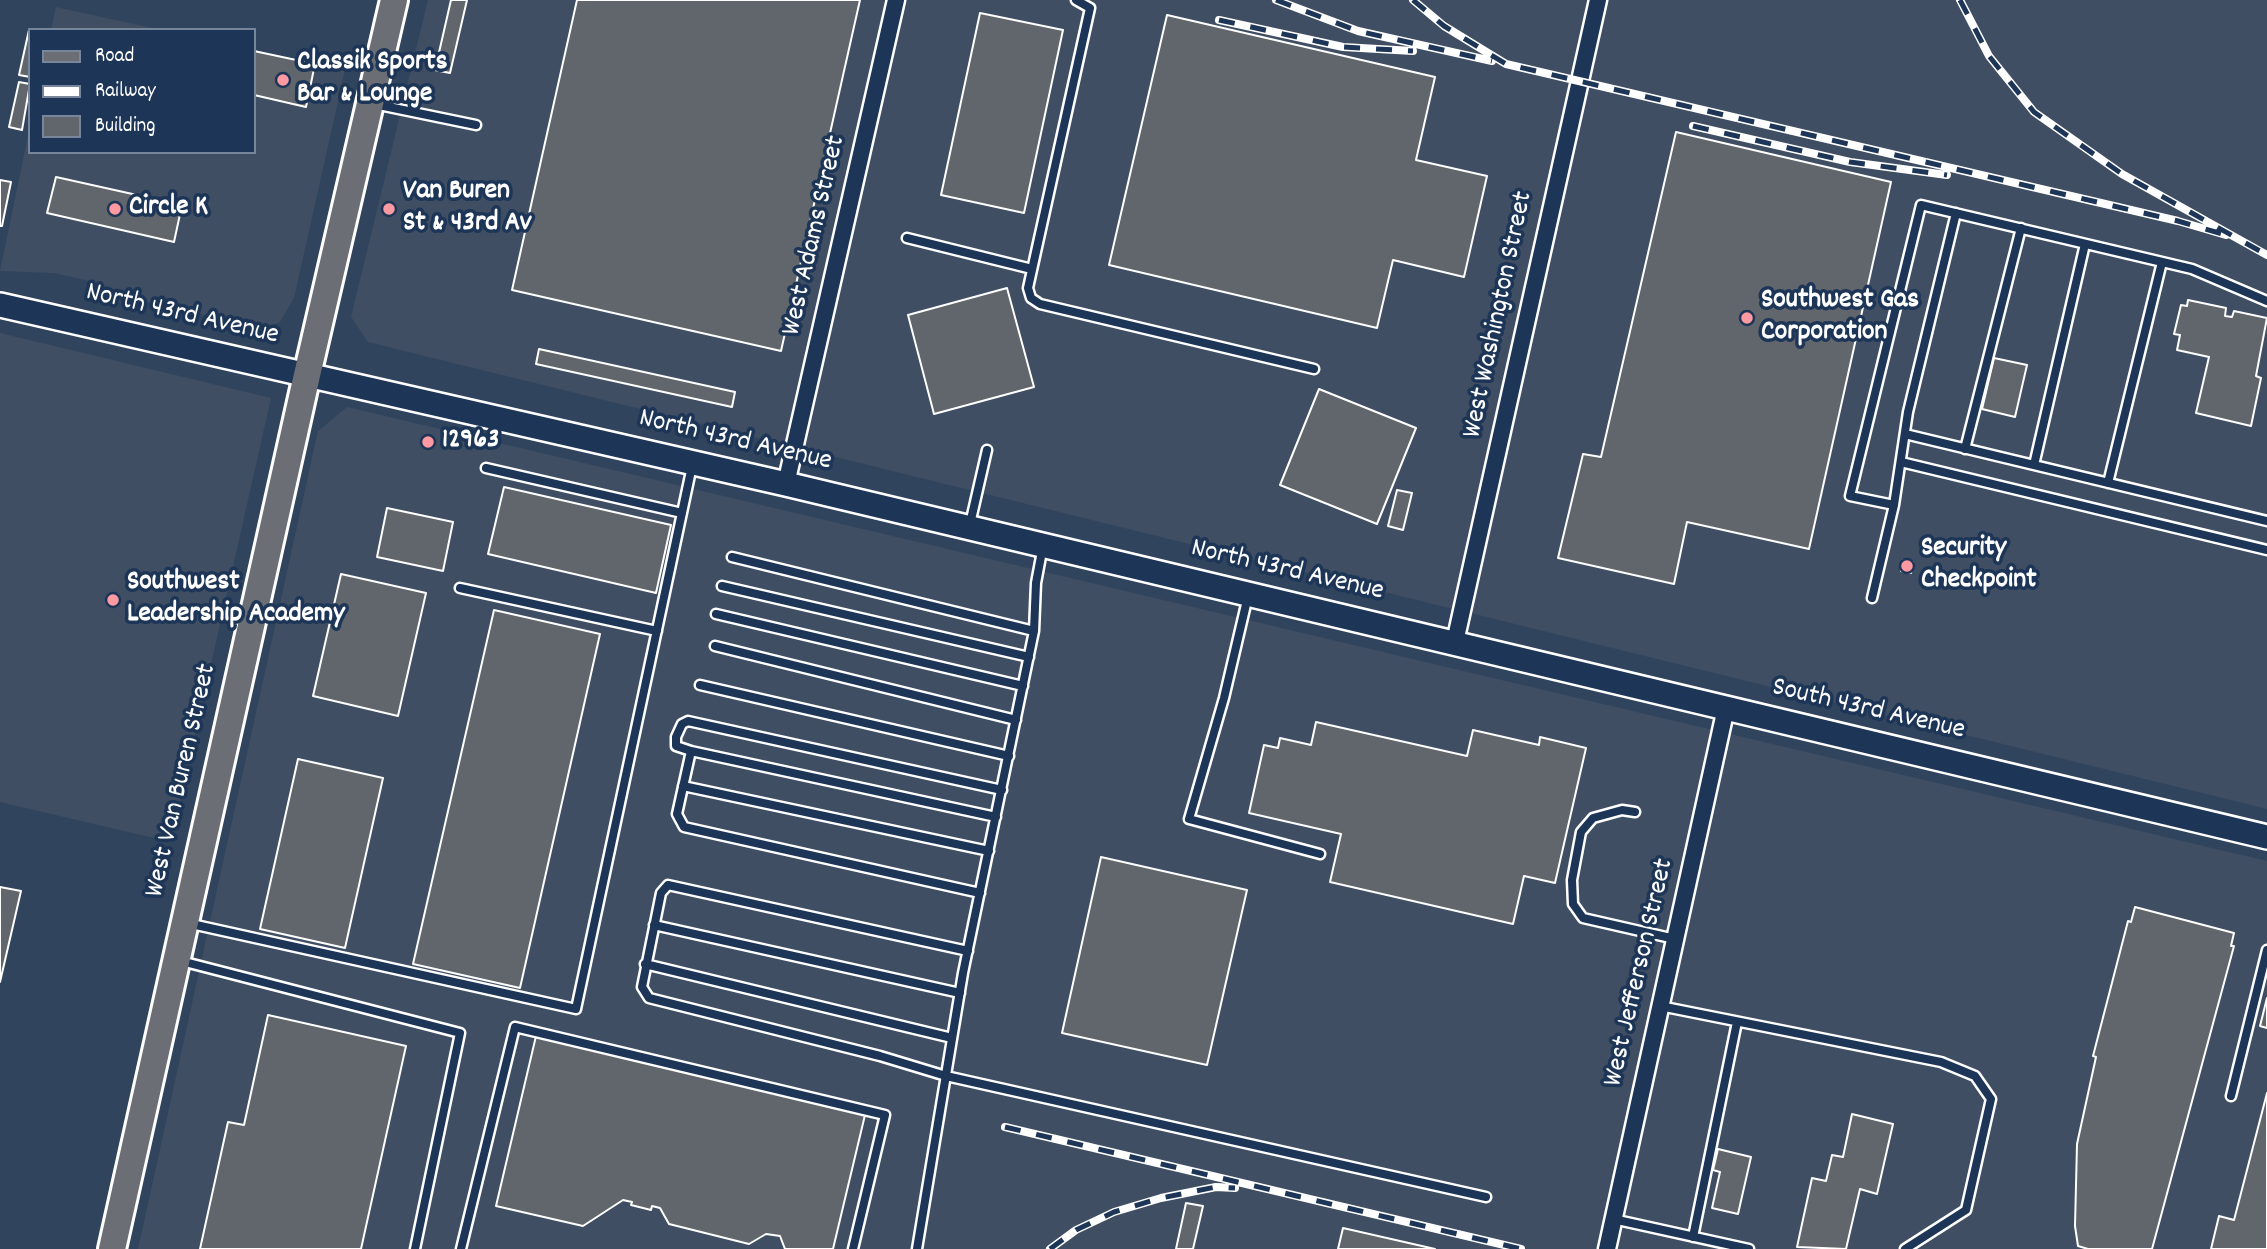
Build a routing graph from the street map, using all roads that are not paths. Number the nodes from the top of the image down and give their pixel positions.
1 (394, 0) edge
2 (896, 0) edge
3 (1076, 0) edge
4 (1598, 0) edge
5 (371, 103) junction
6 (476, 125) dead end
7 (1956, 213) junction
8 (2021, 229) junction
9 (907, 237) dead end
10 (2085, 243) junction
11 (2162, 262) junction
12 (1032, 269) junction
13 (2267, 301) edge
14 (0, 305) edge
15 (1314, 369) dead end
16 (307, 375) junction
17 (1905, 434) junction
18 (1965, 449) junction
19 (987, 450) dead end
20 (1901, 462) junction
21 (693, 463) junction
22 (2034, 465) junction
23 (486, 468) dead end
24 (2108, 483) junction
25 (786, 484) junction
26 (1894, 505) junction
27 (682, 513) junction
28 (2267, 521) edge
29 (969, 527) junction
30 (1044, 545) junction
31 (2267, 550) edge
32 (733, 557) dead end
33 (722, 586) dead end
34 (460, 588) dead end
35 (1248, 593) junction
36 (1872, 598) dead end
37 (716, 614) dead end
38 (657, 631) junction
39 (1034, 631) junction
40 (1455, 642) junction
41 (715, 646) dead end
42 (1029, 657) junction
43 (700, 685) dead end
44 (1023, 686) junction
45 (1726, 708) junction
46 (1016, 720) junction
47 (691, 751) junction
48 (1009, 756) junction
49 (683, 786) junction
50 (1002, 790) junction
51 (1635, 812) dead end
52 (996, 817) junction
53 (2267, 837) edge
54 (989, 851) junction
55 (1320, 854) dead end
56 (980, 894) junction
57 (184, 922) junction
58 (654, 925) junction
59 (1675, 939) junction
60 (2267, 950) edge
61 (968, 951) junction
62 (176, 960) junction
63 (645, 964) junction
64 (960, 993) junction
65 (1660, 1006) junction
66 (1737, 1022) junction
67 (952, 1038) junction
68 (946, 1076) junction
69 (2231, 1096) dead end
70 (1486, 1196) dead end
71 (1613, 1219) junction
72 (1693, 1237) junction
73 (112, 1249) edge
74 (415, 1249) edge
75 (461, 1249) edge
76 (853, 1249) edge
77 (916, 1249) edge
78 (1607, 1249) edge
79 (1749, 1249) edge
80 (1905, 1249) edge

1 - 5 main road, West Van Buren Street
2 - 25 street, West Adams Street
3 - 12 lane
4 - 40 street, West Washington Street
5 - 6 lane
5 - 16 main road, West Van Buren Street
7 - 8 lane
7 - 17 lane
7 - 26 lane
8 - 10 lane
8 - 18 lane
9 - 12 lane
10 - 11 lane
10 - 22 lane
11 - 13 lane
11 - 24 lane
12 - 15 lane
14 - 16 main road, North 43rd Avenue
16 - 21 main road, North 43rd Avenue
16 - 57 main road, West Van Buren Street
17 - 18 lane
17 - 20 lane
18 - 22 lane
19 - 29 lane
20 - 26 lane
20 - 31 lane
21 - 25 main road, North 43rd Avenue
21 - 27 lane
22 - 24 lane
23 - 27 lane
24 - 28 lane
25 - 29 main road, North 43rd Avenue
26 - 36 lane
27 - 38 lane
29 - 30 main road, North 43rd Avenue
30 - 35 main road, North 43rd Avenue
30 - 39 lane
32 - 39 lane
33 - 42 lane
34 - 38 lane
35 - 40 main road, North 43rd Avenue
35 - 55 lane
37 - 44 lane
38 - 57 lane
39 - 42 lane
40 - 45 main road, South 43rd Avenue
41 - 46 lane
42 - 44 lane
43 - 48 lane
44 - 46 lane
45 - 53 main road, South 43rd Avenue
45 - 59 street, West Jefferson Street
46 - 48 lane
47 - 49 lane
47 - 50 lane
47 - 52 lane
48 - 50 lane
49 - 54 lane
49 - 56 lane
50 - 52 lane
51 - 59 lane
52 - 54 lane
54 - 56 lane
56 - 61 lane
57 - 62 main road, West Van Buren Street
58 - 61 lane
58 - 63 lane
58 - 64 lane
59 - 65 street, West Jefferson Street
60 - 69 lane
61 - 64 lane
62 - 73 main road, West Van Buren Street
62 - 74 lane
63 - 67 lane
63 - 68 lane
64 - 67 lane
65 - 66 lane
65 - 71 street, West Jefferson Street
66 - 72 lane
66 - 80 lane
67 - 68 lane
68 - 70 lane
68 - 77 lane
71 - 72 lane
71 - 78 street, West Jefferson Street
72 - 79 lane
75 - 76 lane

